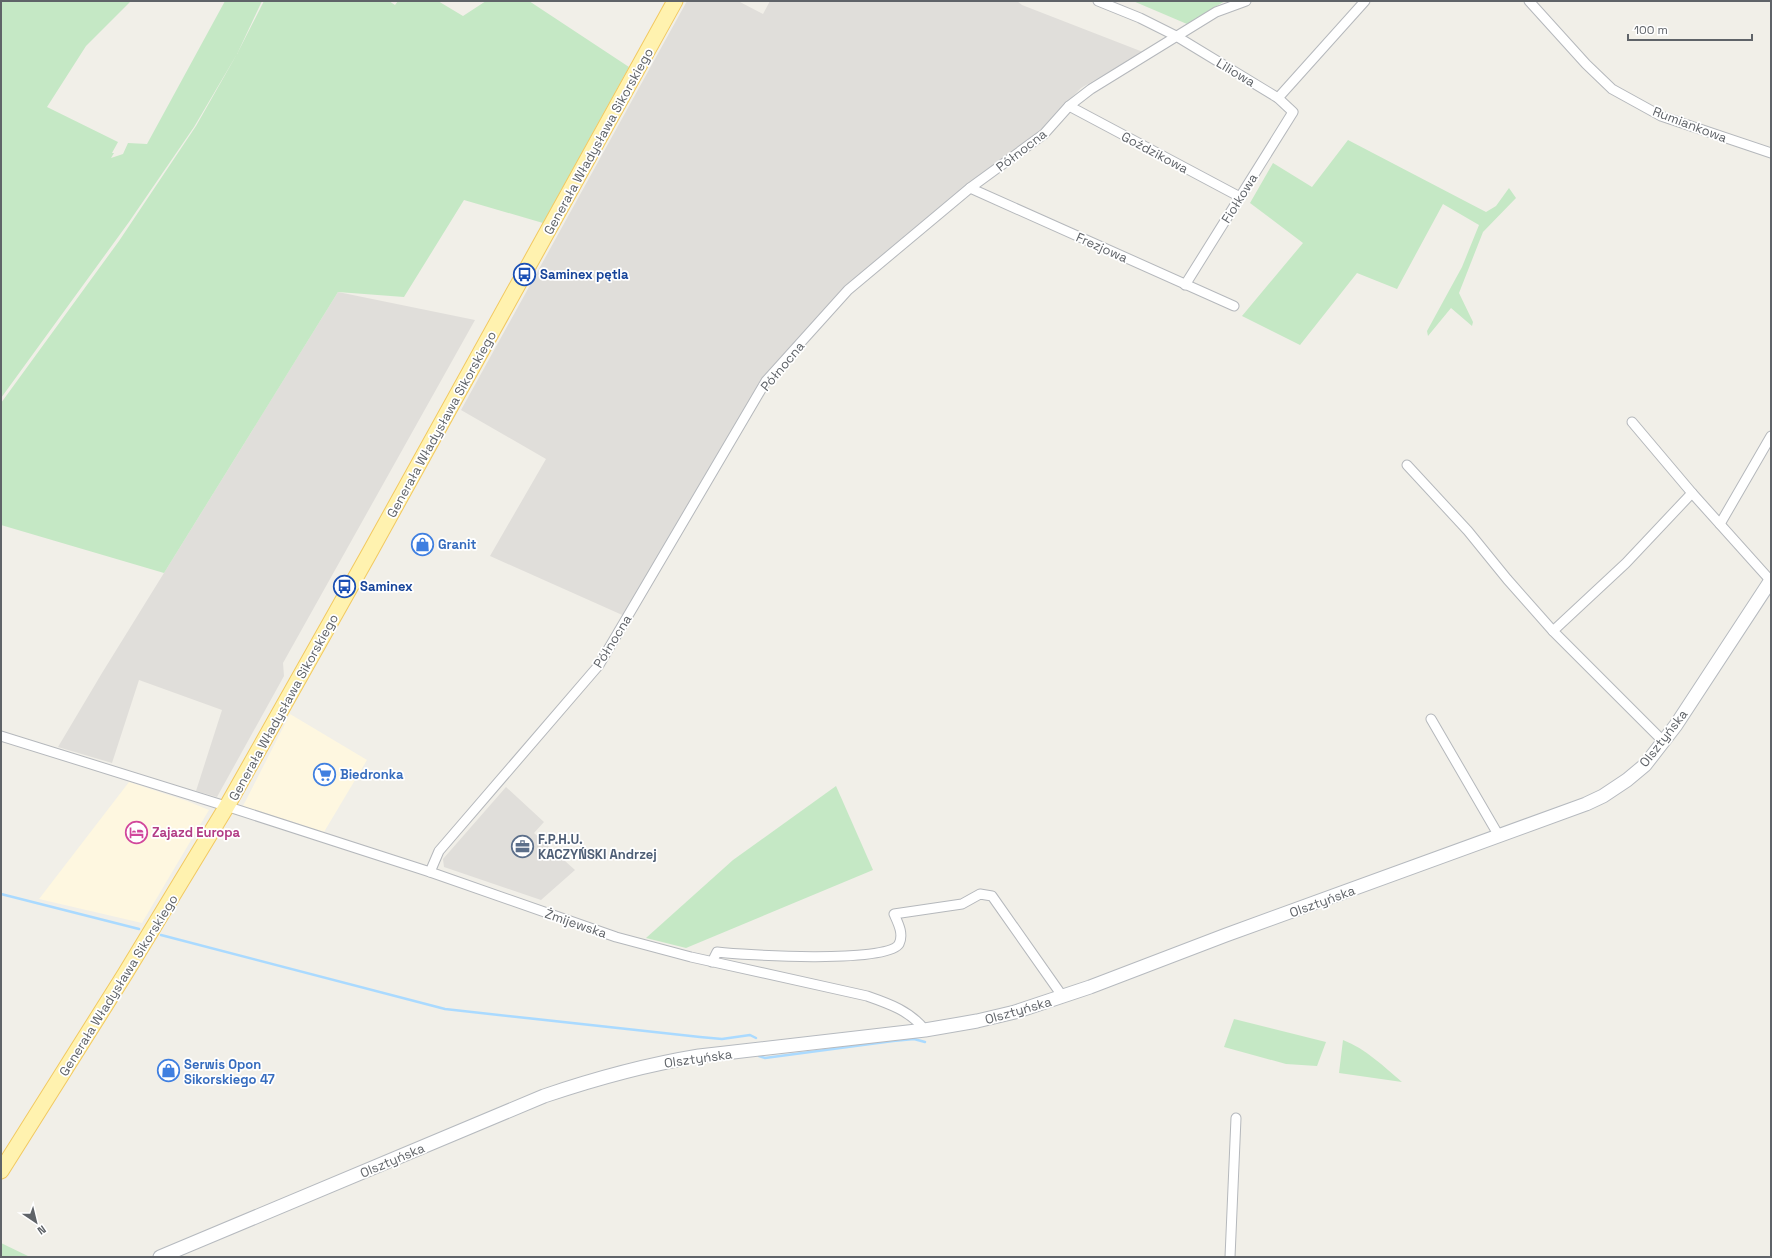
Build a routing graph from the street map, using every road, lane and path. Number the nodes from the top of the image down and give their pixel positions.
1 (676, 1) edge
2 (1098, 1) edge
3 (1246, 1) edge
4 (1365, 1) edge
5 (1529, 1) edge
6 (1176, 36) junction
7 (1278, 98) junction
8 (1069, 106) junction
9 (1293, 112) joint
10 (1771, 153) edge
11 (970, 188) junction
12 (1240, 197) junction
13 (1185, 285) junction
14 (1234, 306) dead end
15 (1632, 422) dead end
16 (1771, 436) edge
17 (1407, 465) dead end
18 (1692, 493) junction
19 (1720, 524) junction
20 (1771, 580) edge
21 (1553, 631) junction
22 (1431, 719) dead end
23 (1, 736) edge
24 (1663, 741) junction
25 (227, 806) junction
26 (1499, 836) junction
27 (430, 872) junction
28 (712, 962) junction
29 (1063, 997) junction
30 (925, 1030) junction
31 (1236, 1118) dead end
32 (1, 1172) edge
33 (160, 1257) edge
34 (1230, 1257) edge

1 - 25 main road, Generała Władysława Sikorskiego
2 - 6 street, Liliowa
3 - 6 street, Północna
4 - 7 street
5 - 10 street, Rumiankowa
6 - 7 street, Liliowa
6 - 8 street, Północna
7 - 9 street, Liliowa
8 - 11 street, Północna
8 - 12 street, Goździkowa
9 - 12 street, Fiołkowa
11 - 13 street, Frezjowa
11 - 27 street, Północna
12 - 13 street, Fiołkowa
13 - 14 street, Frezjowa
15 - 18 street
16 - 19 street
17 - 21 street
18 - 19 street
18 - 21 street
19 - 20 street
20 - 24 street, Olsztyńska
21 - 24 street
22 - 26 street
23 - 25 street, Żmijewska
24 - 26 street, Olsztyńska
25 - 27 street, Żmijewska
25 - 32 main road, Generała Władysława Sikorskiego
26 - 29 street, Olsztyńska
27 - 28 street, Żmijewska
28 - 29 street
28 - 30 street, Żmijewska
29 - 30 street, Olsztyńska
30 - 33 street, Olsztyńska
31 - 34 street

